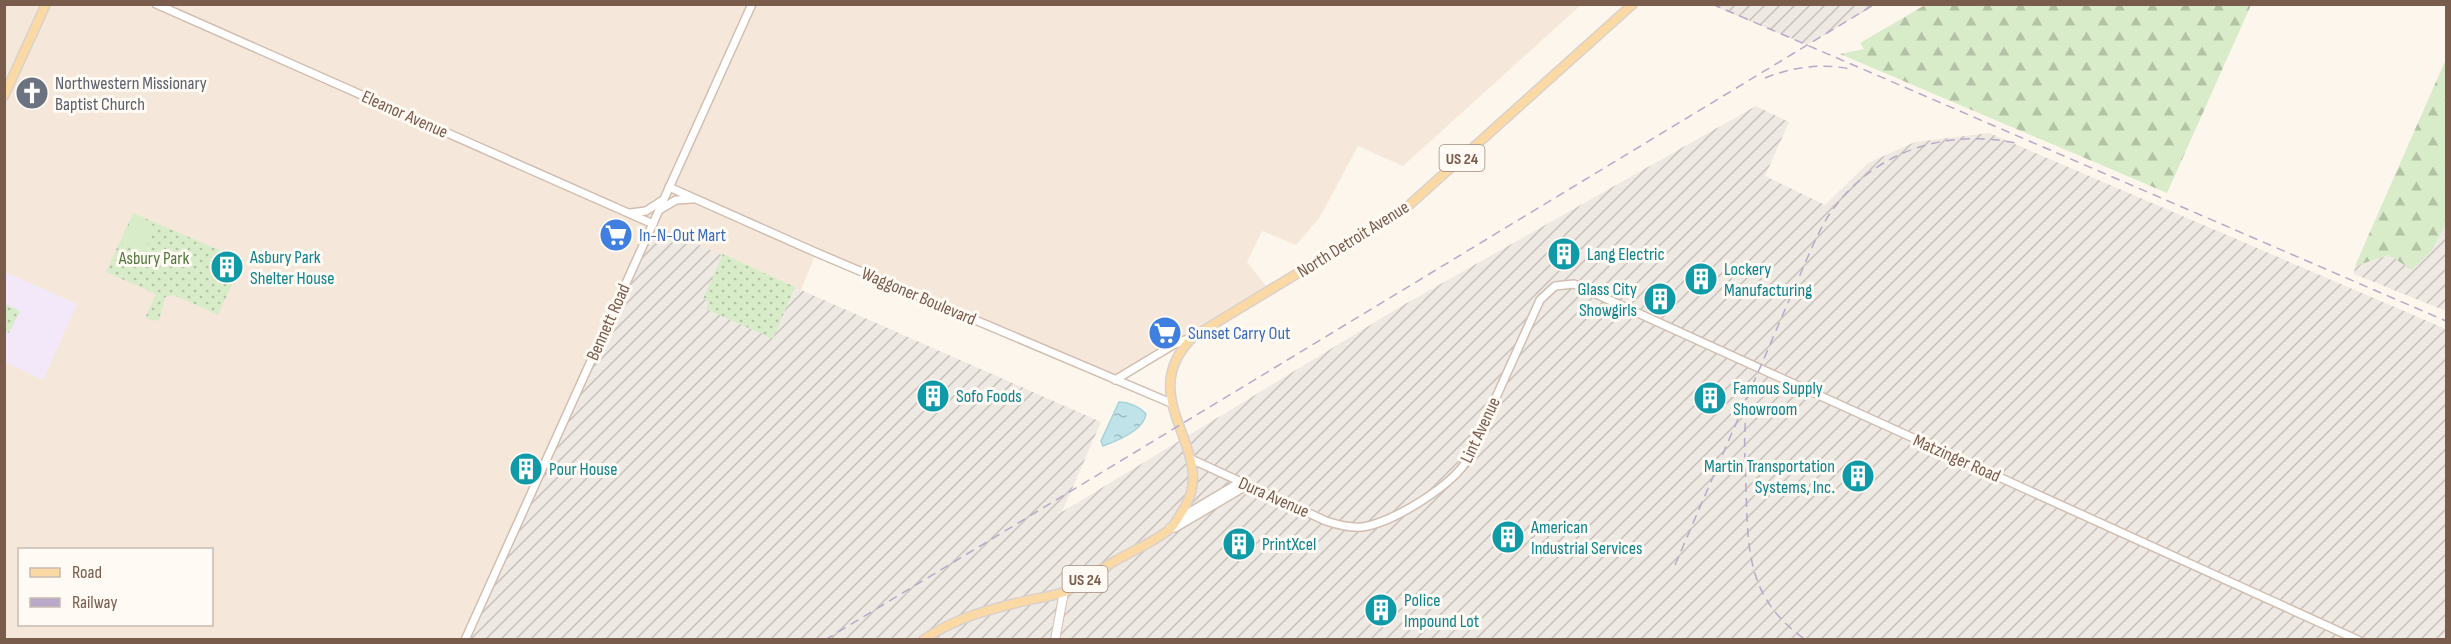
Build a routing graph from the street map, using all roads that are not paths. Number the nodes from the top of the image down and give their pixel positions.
1 (46, 4) edge
2 (156, 4) edge
3 (752, 4) edge
4 (1633, 4) edge
5 (4, 96) edge
6 (669, 187) junction
7 (697, 199) junction
8 (663, 200) junction
9 (629, 213) junction
10 (656, 216) junction
11 (653, 224) junction
12 (1555, 286) joint
13 (1194, 336) junction
14 (1115, 380) junction
15 (1171, 403) junction
16 (1191, 459) junction
17 (1240, 482) junction
18 (1248, 485) junction
19 (1177, 520) junction
20 (1359, 527) joint
21 (1170, 528) junction
22 (1064, 592) junction
23 (465, 639) edge
24 (923, 639) edge
25 (1055, 639) edge
26 (2358, 639) edge

1 - 5 main road
2 - 9 street, Eleanor Avenue
3 - 6 street, Bennett Road
4 - 13 main road, North Detroit Avenue / US 24
6 - 7 street, Waggoner Boulevard
6 - 8 street, Bennett Road
7 - 10 street
7 - 14 street, Waggoner Boulevard
8 - 9 street
8 - 10 street, Bennett Road
9 - 11 street, Eleanor Avenue
10 - 11 street, Bennett Road
11 - 23 street, Bennett Road
12 - 20 street, Lint Avenue
12 - 26 street, Matzinger Road
13 - 14 street, North Detroit Avenue
13 - 15 main road, North Detroit Avenue / US 24
14 - 15 street, Waggoner Boulevard
15 - 16 main road, North Detroit Avenue / US 24
16 - 17 street, Dura Avenue
16 - 19 main road, North Detroit Avenue / US 24
17 - 18 street, Dura Avenue
17 - 19 street
18 - 20 street, Dura Avenue
18 - 21 street
19 - 21 main road, North Detroit Avenue / US 24
21 - 22 main road, North Detroit Avenue / US 24
22 - 24 main road, North Detroit Avenue / US 24
22 - 25 main road

